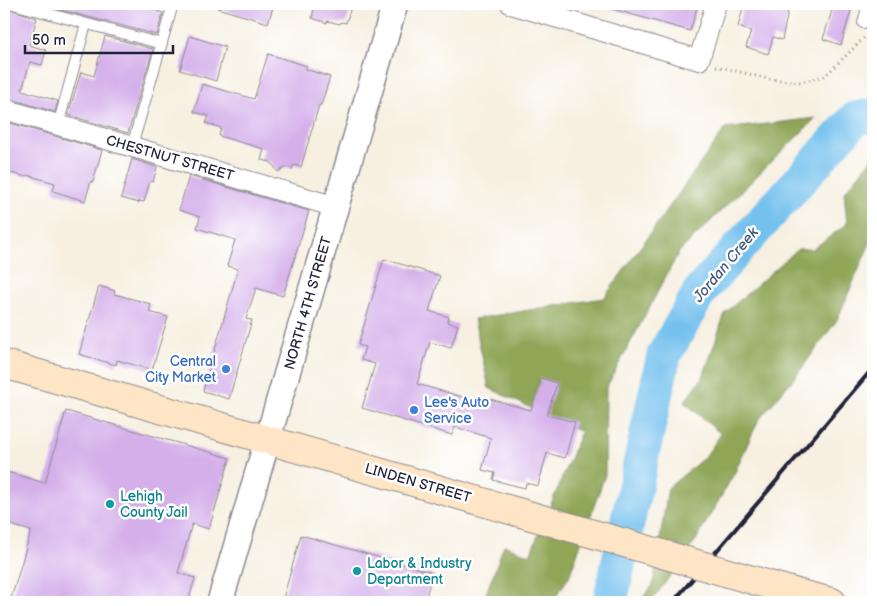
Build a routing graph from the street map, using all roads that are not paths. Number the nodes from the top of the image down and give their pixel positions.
1 (13, 4) edge
2 (173, 4) edge
3 (395, 4) edge
4 (511, 4) edge
5 (716, 4) edge
6 (868, 4) edge
7 (563, 11) edge
8 (863, 23) dead end
9 (86, 24) junction
10 (162, 44) junction
11 (4, 109) edge
12 (58, 125) junction
13 (132, 146) junction
14 (336, 207) junction
15 (4, 364) edge
16 (269, 440) junction
17 (220, 602) edge
18 (832, 602) edge

1 - 9 lane
2 - 10 lane
3 - 14 street, NORTH 4TH STREET
4 - 7 street
5 - 7 street
6 - 8 lane
9 - 10 lane
9 - 12 lane
10 - 13 lane
11 - 12 street, CHESTNUT STREET
12 - 13 street, CHESTNUT STREET
13 - 14 street, CHESTNUT STREET
14 - 16 street, NORTH 4TH STREET
15 - 16 main road, LINDEN STREET
16 - 17 street, NORTH 4TH STREET
16 - 18 main road, LINDEN STREET, bridge

